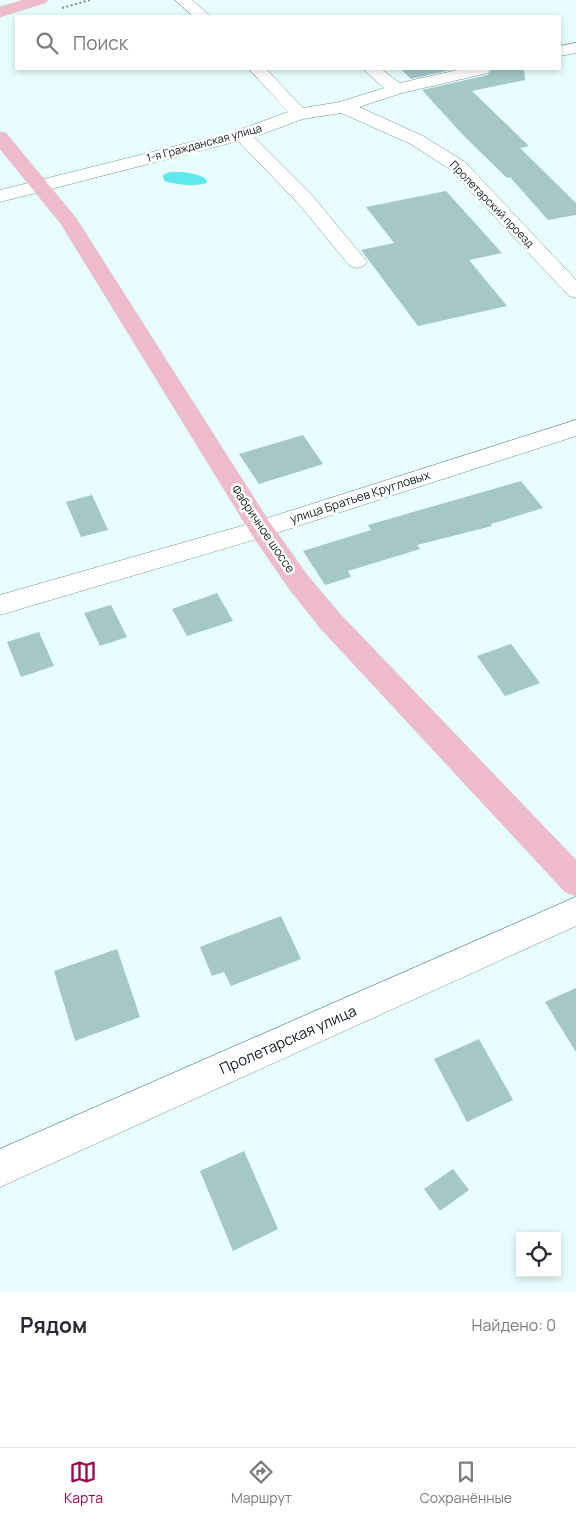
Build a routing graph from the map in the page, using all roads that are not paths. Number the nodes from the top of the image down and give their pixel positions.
1 (40, 0) edge
2 (183, 0) edge
3 (0, 12) edge
4 (201, 15) edge
5 (576, 48) edge
6 (561, 51) edge
7 (258, 70) edge
8 (372, 70) edge
9 (478, 70) edge
10 (397, 89) junction
11 (343, 107) junction
12 (299, 114) junction
13 (242, 135) junction
14 (0, 137) edge
15 (41, 185) junction
16 (0, 196) edge
17 (357, 262) dead end
18 (576, 292) edge
19 (576, 428) edge
20 (262, 529) junction
21 (0, 605) edge
22 (576, 882) edge
23 (576, 911) edge
24 (0, 1168) edge

1 - 3 main road
2 - 4 street
5 - 6 street
7 - 12 street
8 - 10 street
9 - 10 street, 1-я Гражданская улица
10 - 11 street, 1-я Гражданская улица
11 - 12 street, 1-я Гражданская улица
11 - 18 street, Пролетарский проезд
12 - 13 street, 1-я Гражданская улица
13 - 15 street, 1-я Гражданская улица
13 - 17 street
14 - 15 main road, Фабричное шоссе
15 - 16 street, 1-я Гражданская улица
15 - 20 main road, Фабричное шоссе
19 - 20 street, улица Братьев Кругловых
20 - 21 street, улица Братьев Кругловых
20 - 22 main road, Фабричное шоссе
23 - 24 street, Пролетарская улица

